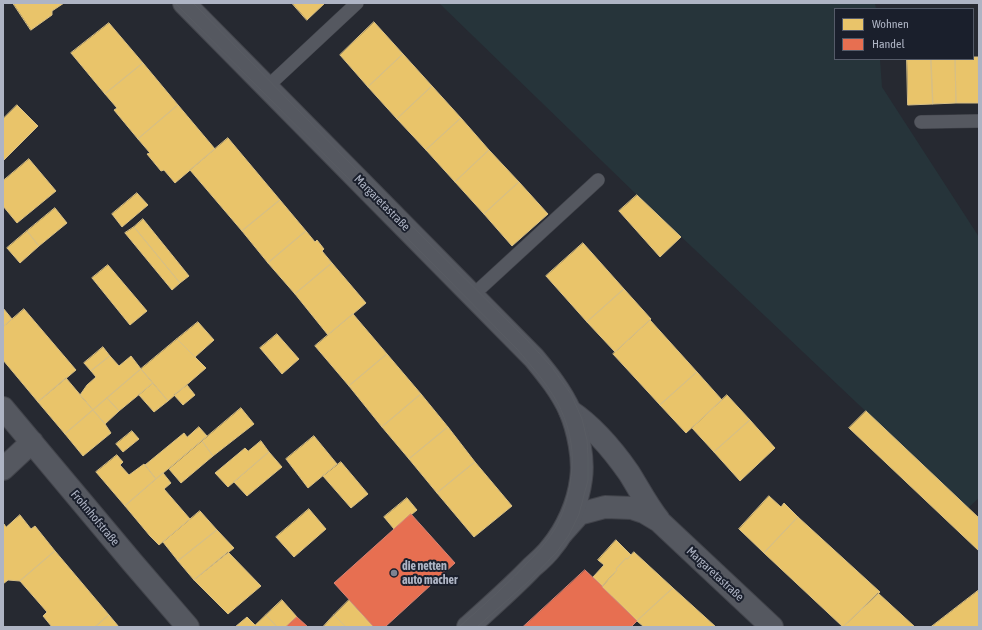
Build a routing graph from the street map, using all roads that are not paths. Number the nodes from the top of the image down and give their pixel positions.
1 (184, 3) edge
2 (357, 3) edge
3 (267, 88) junction
4 (979, 121) edge
5 (921, 122) dead end
6 (598, 180) dead end
7 (473, 296) junction
8 (3, 408) edge
9 (570, 411) junction
10 (32, 442) junction
11 (3, 469) edge
12 (659, 521) junction
13 (563, 532) junction
14 (188, 627) edge
15 (468, 627) edge
16 (772, 627) edge

1 - 3 street, Margaretastraße
2 - 3 lane
3 - 7 street, Margaretastraße
4 - 5 lane
6 - 7 lane
7 - 9 street, Margaretastraße
8 - 10 street, Frohnhofstraße
9 - 12 street, Margaretastraße
9 - 13 street, Margaretastraße
10 - 11 street
10 - 14 street, Frohnhofstraße
12 - 13 street, Margaretastraße
12 - 16 street, Margaretastraße
13 - 15 street, Margaretastraße

